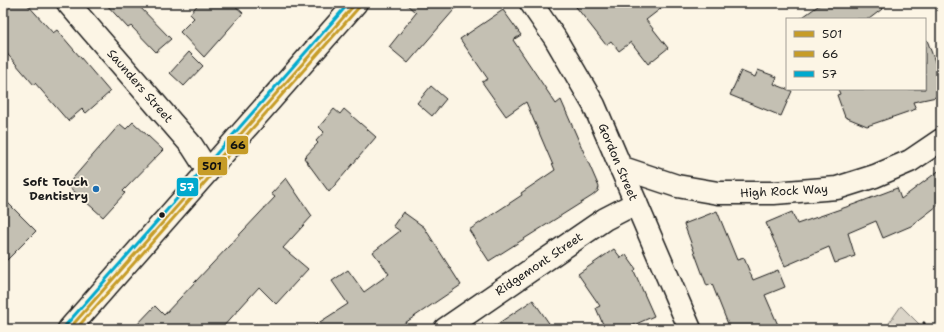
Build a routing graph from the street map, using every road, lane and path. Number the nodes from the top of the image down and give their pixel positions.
1 (68, 3) edge
2 (356, 3) edge
3 (531, 3) edge
4 (941, 140) edge
5 (620, 167) junction
6 (208, 171) junction
7 (636, 203) junction
8 (923, 322) dead end
9 (69, 329) edge
10 (445, 329) edge
11 (690, 329) edge
12 (930, 329) edge

1 - 6 street, Saunders Street
2 - 6 street
3 - 5 street, Gordon Street
4 - 5 street, High Rock Way
5 - 7 street, Gordon Street
6 - 9 street
7 - 10 street, Ridgemont Street
7 - 11 street, Gordon Street
8 - 12 path

